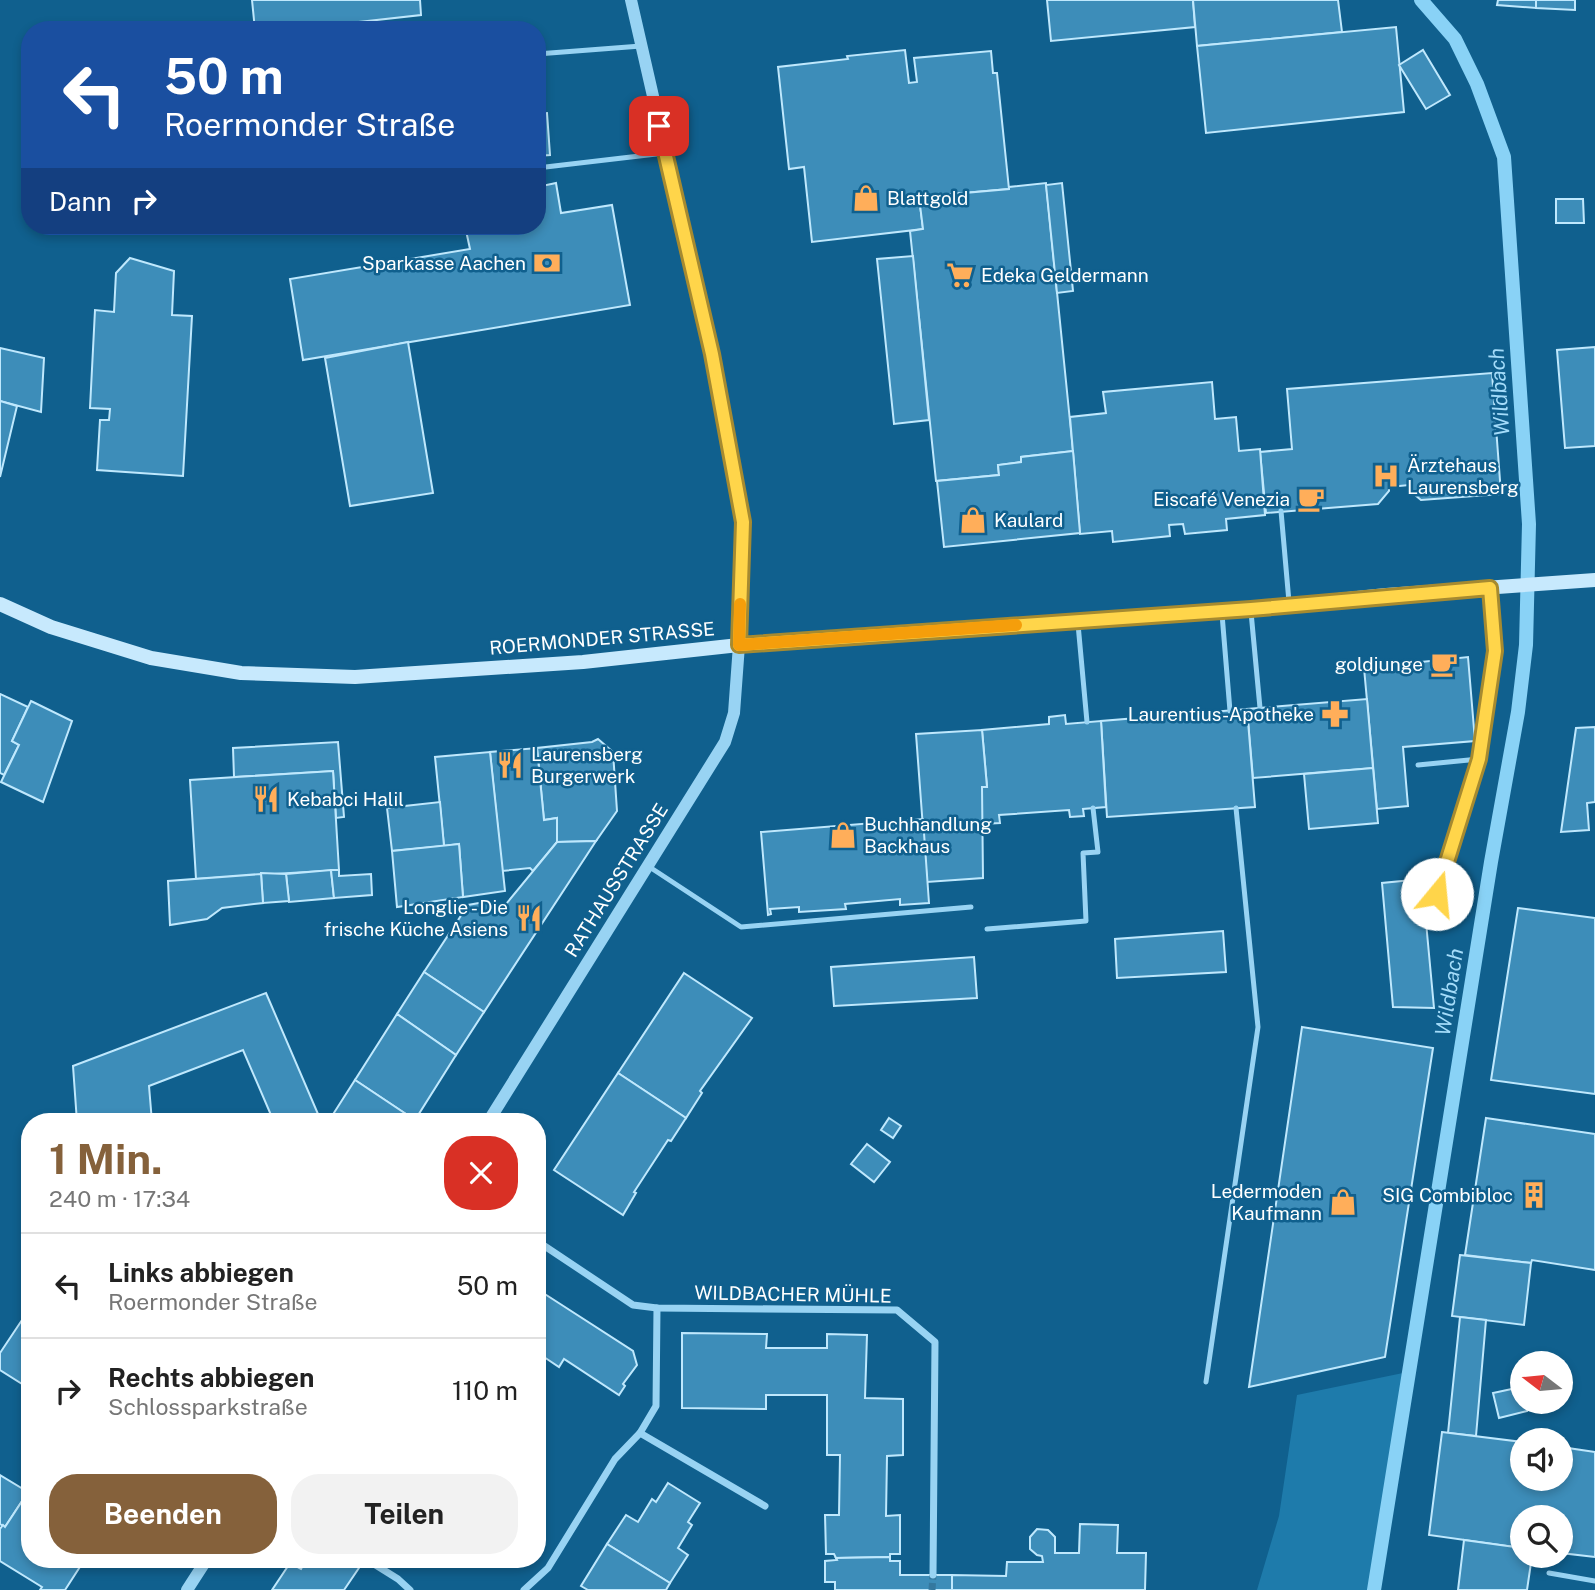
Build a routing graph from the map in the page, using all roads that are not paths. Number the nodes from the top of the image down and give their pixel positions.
1 (631, 0) edge
2 (641, 46) junction
3 (546, 53) edge
4 (665, 153) junction
5 (546, 167) edge
6 (1281, 511) dead end
7 (1595, 580) edge
8 (1490, 588) junction
9 (0, 604) edge
10 (1289, 605) junction
11 (1251, 609) junction
12 (1222, 611) junction
13 (1078, 621) junction
14 (739, 645) junction
15 (1260, 708) dead end
16 (1230, 710) dead end
17 (1087, 722) dead end
18 (1479, 759) junction
19 (1418, 765) dead end
20 (1093, 808) dead end
21 (1236, 808) dead end
22 (648, 866) junction
23 (1437, 894) dead end
24 (971, 907) dead end
25 (987, 929) dead end
26 (494, 1113) edge
27 (546, 1247) edge
28 (657, 1308) junction
29 (1206, 1382) dead end
30 (640, 1433) junction
31 (765, 1506) dead end
32 (201, 1568) edge
33 (380, 1568) edge
34 (1549, 1573) dead end
35 (933, 1575) tunnel mouth
36 (1595, 1581) edge
37 (187, 1590) edge
38 (410, 1590) edge
39 (524, 1590) edge

1 - 2 street, RATHAUSSTRASSE
2 - 3 lane
2 - 4 street, RATHAUSSTRASSE
4 - 5 lane
4 - 14 street, RATHAUSSTRASSE
6 - 10 lane
7 - 8 main road, ROERMONDER STRASSE
8 - 10 main road, ROERMONDER STRASSE
8 - 18 lane
9 - 14 main road, ROERMONDER STRASSE
10 - 11 main road, ROERMONDER STRASSE
11 - 12 main road, ROERMONDER STRASSE
11 - 15 lane
12 - 13 main road, ROERMONDER STRASSE
12 - 16 lane
13 - 14 main road, ROERMONDER STRASSE
13 - 17 lane
14 - 22 street, RATHAUSSTRASSE
18 - 19 lane
18 - 23 lane
20 - 25 lane
21 - 29 lane
22 - 24 lane
22 - 26 street, RATHAUSSTRASSE
27 - 28 street, WILDBACHER MÜHLE
28 - 30 street
28 - 35 street, WILDBACHER MÜHLE
30 - 31 street
30 - 39 street
32 - 37 street
33 - 38 street
34 - 36 lane

